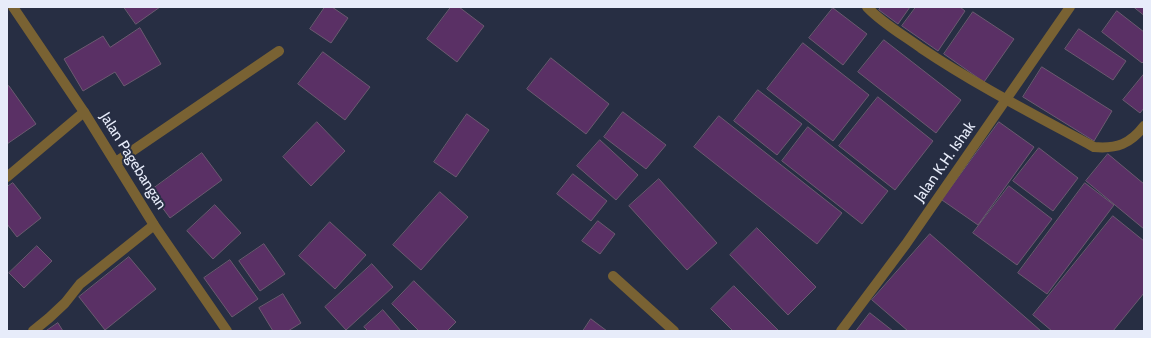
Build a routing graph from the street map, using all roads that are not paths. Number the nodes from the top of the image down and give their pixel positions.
1 (13, 7) edge
2 (867, 7) edge
3 (1070, 7) edge
4 (279, 51) dead end
5 (1007, 100) junction
6 (84, 112) junction
7 (1144, 126) edge
8 (116, 162) junction
9 (7, 177) edge
10 (154, 224) junction
11 (613, 276) dead end
12 (33, 331) edge
13 (227, 331) edge
14 (674, 331) edge
15 (842, 331) edge

1 - 6 street, Jalan Pagebangan
2 - 5 street
3 - 5 street, Jalan K.H. Ishak
4 - 8 street
5 - 7 street
5 - 15 street, Jalan K.H. Ishak
6 - 8 street, Jalan Pagebangan
6 - 9 street
8 - 10 street, Jalan Pagebangan
10 - 12 street
10 - 13 street, Jalan Pagebangan
11 - 14 street

